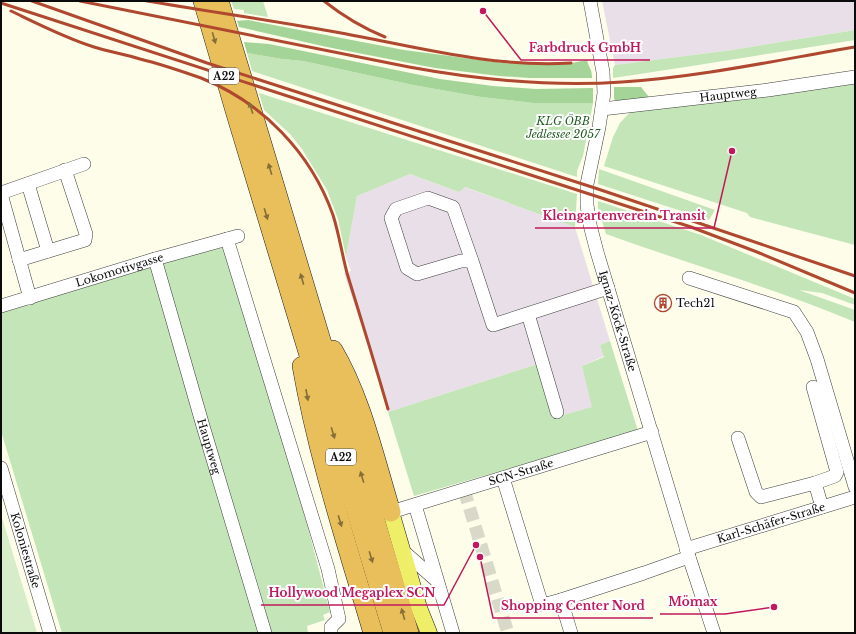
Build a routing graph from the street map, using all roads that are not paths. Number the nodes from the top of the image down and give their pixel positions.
1 (203, 1) edge
2 (219, 1) edge
3 (590, 1) edge
4 (855, 77) edge
5 (602, 109) junction
6 (84, 164) dead end
7 (65, 170) junction
8 (28, 184) junction
9 (1, 194) edge
10 (48, 251) junction
11 (155, 259) junction
12 (19, 260) junction
13 (472, 262) junction
14 (690, 278) dead end
15 (608, 288) junction
16 (32, 297) junction
17 (1, 306) edge
18 (528, 314) junction
19 (305, 316) junction
20 (813, 387) dead end
21 (557, 412) dead end
22 (652, 432) junction
23 (738, 438) dead end
24 (1, 468) edge
25 (503, 478) junction
26 (815, 483) junction
27 (855, 487) edge
28 (855, 498) edge
29 (415, 505) junction
30 (822, 507) junction
31 (391, 512) junction
32 (402, 550) junction
33 (688, 553) junction
34 (437, 581) junction
35 (391, 597) junction
36 (561, 600) junction
37 (50, 633) edge
38 (265, 633) edge
39 (331, 633) edge
40 (373, 633) edge
41 (393, 633) edge
42 (409, 633) edge
43 (429, 633) edge
44 (453, 633) edge
45 (571, 633) edge
46 (714, 633) edge

1 -> 19 highway, A22
19 -> 2 highway, A22
3 - 5 street, Ignaz-Köck-Straße
4 - 5 street, Hauptweg
5 - 15 street, Ignaz-Köck-Straße
6 - 7 street
7 - 8 street
7 - 10 street
8 - 9 street
8 - 10 street
9 - 12 street
10 - 12 street
11 - 16 street, Lokomotivgasse
11 - 38 street, Hauptweg
11 - 39 street, Lokomotivgasse
12 - 16 street
13 - 13 street
13 - 18 street
14 - 27 street
15 - 18 street
15 - 22 street, Ignaz-Köck-Straße
16 - 17 street, Lokomotivgasse
18 - 21 street
19 - 31 highway
19 - 35 highway, A22
19 -> 40 highway
20 - 26 street
22 - 25 street, SCN-Straße
22 - 33 street, Ignaz-Köck-Straße
23 - 26 street
24 - 37 street, Koloniestraße
25 - 29 street, SCN-Straße
25 - 36 street, Karl-Schäfer-Straße
26 - 30 street
28 - 30 street, Karl-Schäfer-Straße
29 - 31 street, SCN-Straße
29 - 34 street
30 - 33 street, Karl-Schäfer-Straße
31 - 32 main road
32 - 34 street
32 - 43 main road
33 - 36 street, Karl-Schäfer-Straße
33 - 46 street, Ignaz-Köck-Straße
34 - 44 street
35 - 41 highway, A22
42 -> 35 highway, A22
36 - 45 street

